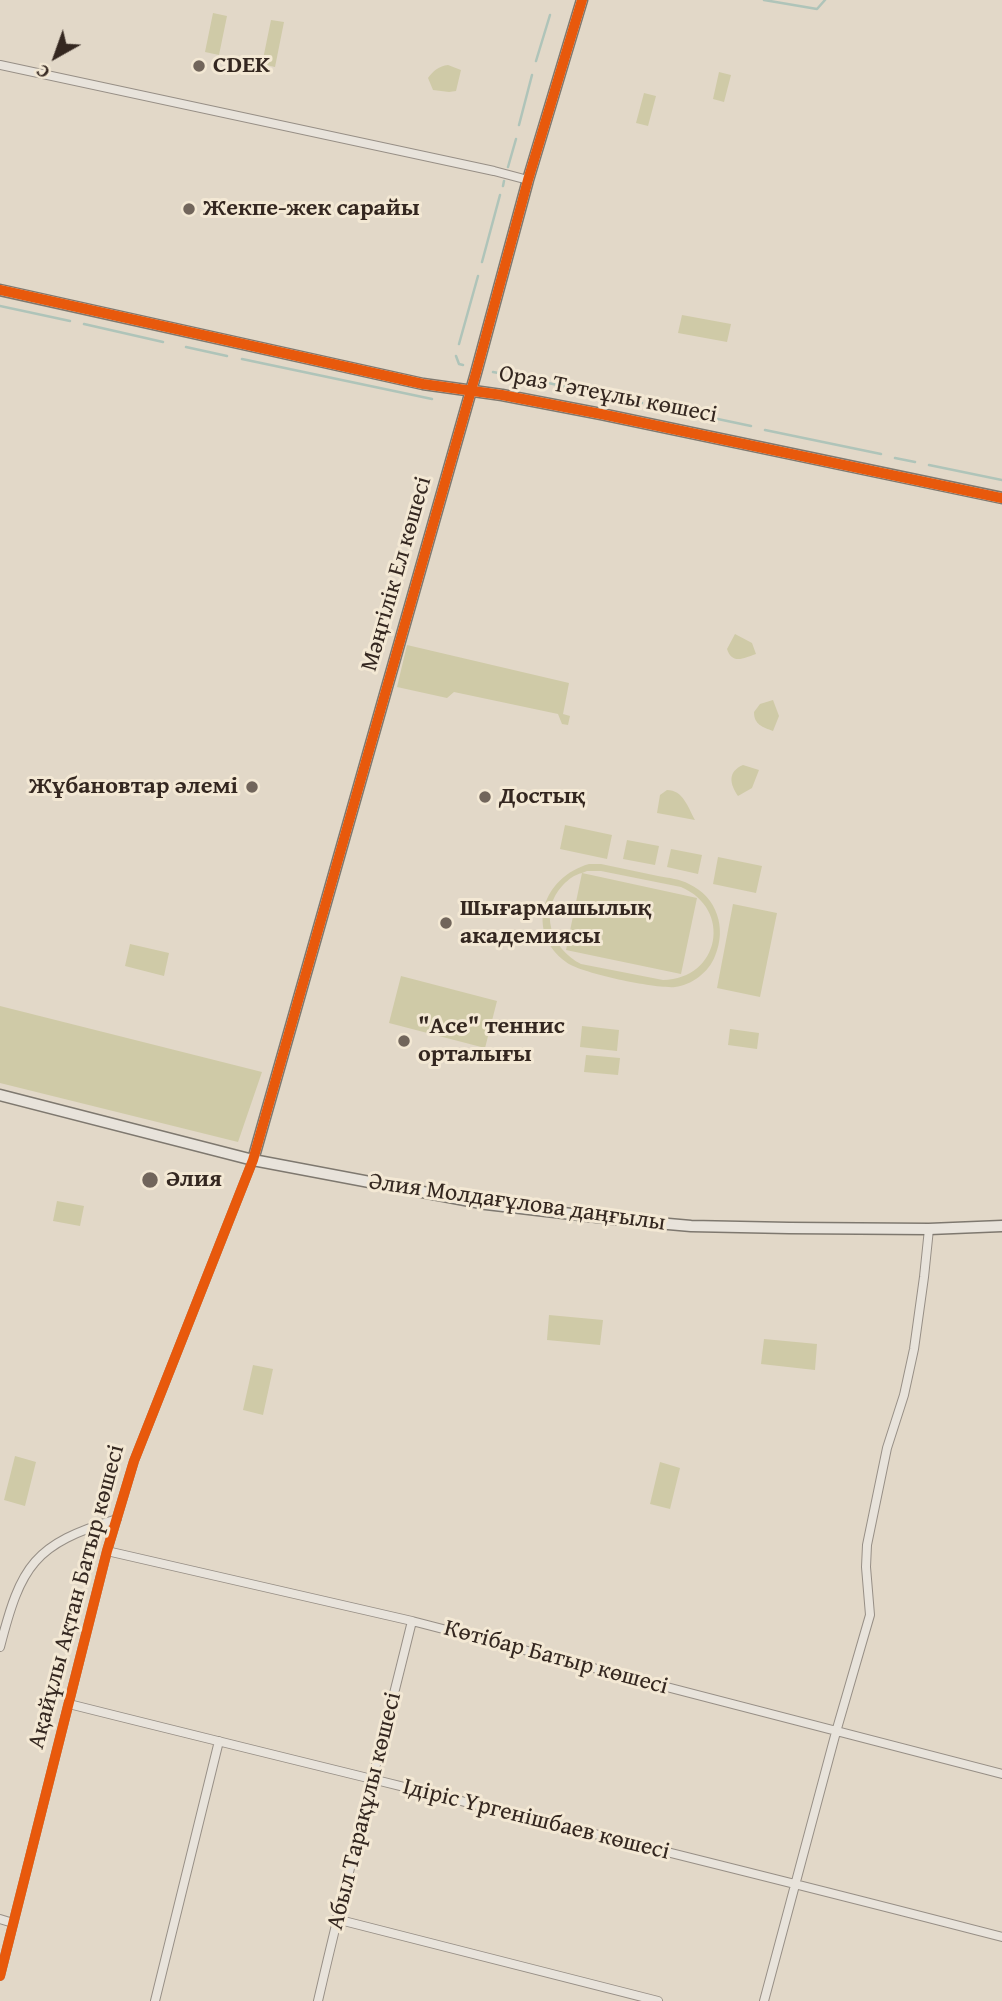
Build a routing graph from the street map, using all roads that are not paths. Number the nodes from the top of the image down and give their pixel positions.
1 (582, 0) edge
2 (0, 65) edge
3 (528, 180) junction
4 (0, 290) edge
5 (471, 390) junction
6 (1002, 498) edge
7 (0, 1095) edge
8 (253, 1160) junction
9 (1002, 1226) edge
10 (929, 1229) junction
11 (117, 1519) junction
12 (107, 1551) junction
13 (412, 1621) junction
14 (0, 1647) edge
15 (69, 1704) junction
16 (836, 1732) junction
17 (219, 1741) junction
18 (1002, 1774) edge
19 (373, 1781) junction
20 (796, 1883) junction
21 (0, 1919) edge
22 (336, 1919) junction
23 (13, 1923) junction
24 (1002, 1937) edge
25 (0, 1976) edge
26 (155, 2001) edge
27 (318, 2001) edge
28 (657, 2001) edge
29 (764, 2001) edge

1 - 3 street, Мәңгілік Ел көшесі
2 - 3 street
3 - 5 street, Мәңгілік Ел көшесі
4 - 5 street, Ораз Тәтеұлы көшесі
5 - 6 street, Ораз Тәтеұлы көшесі
5 - 8 street, Мәңгілік Ел көшесі
7 - 8 street, Әлия Молдағұлова даңғылы
8 - 10 street, Әлия Молдағұлова даңғылы
8 - 11 street, Ақайұлы Ақтан Батыр көшесі
9 - 10 street, Әлия Молдағұлова даңғылы
10 - 16 street
11 - 12 street, Ақайұлы Ақтан Батыр көшесі
11 - 14 street
12 - 13 street, Көтібар Батыр көшесі
12 - 15 street, Ақайұлы Ақтан Батыр көшесі
13 - 16 street, Көтібар Батыр көшесі
13 - 19 street, Абыл Тарақұлы көшесі
15 - 17 street, Ідіріс Үргенішбаев көшесі
15 - 23 street, Ақайұлы Ақтан Батыр көшесі
16 - 18 street, Көтібар Батыр көшесі
16 - 20 street
17 - 19 street, Ідіріс Үргенішбаев көшесі
17 - 26 street
19 - 20 street, Ідіріс Үргенішбаев көшесі
19 - 22 street, Абыл Тарақұлы көшесі
20 - 24 street, Ідіріс Үргенішбаев көшесі
20 - 29 street
21 - 23 street
22 - 27 street, Абыл Тарақұлы көшесі
22 - 28 street
23 - 25 street, Ақайұлы Ақтан Батыр көшесі

